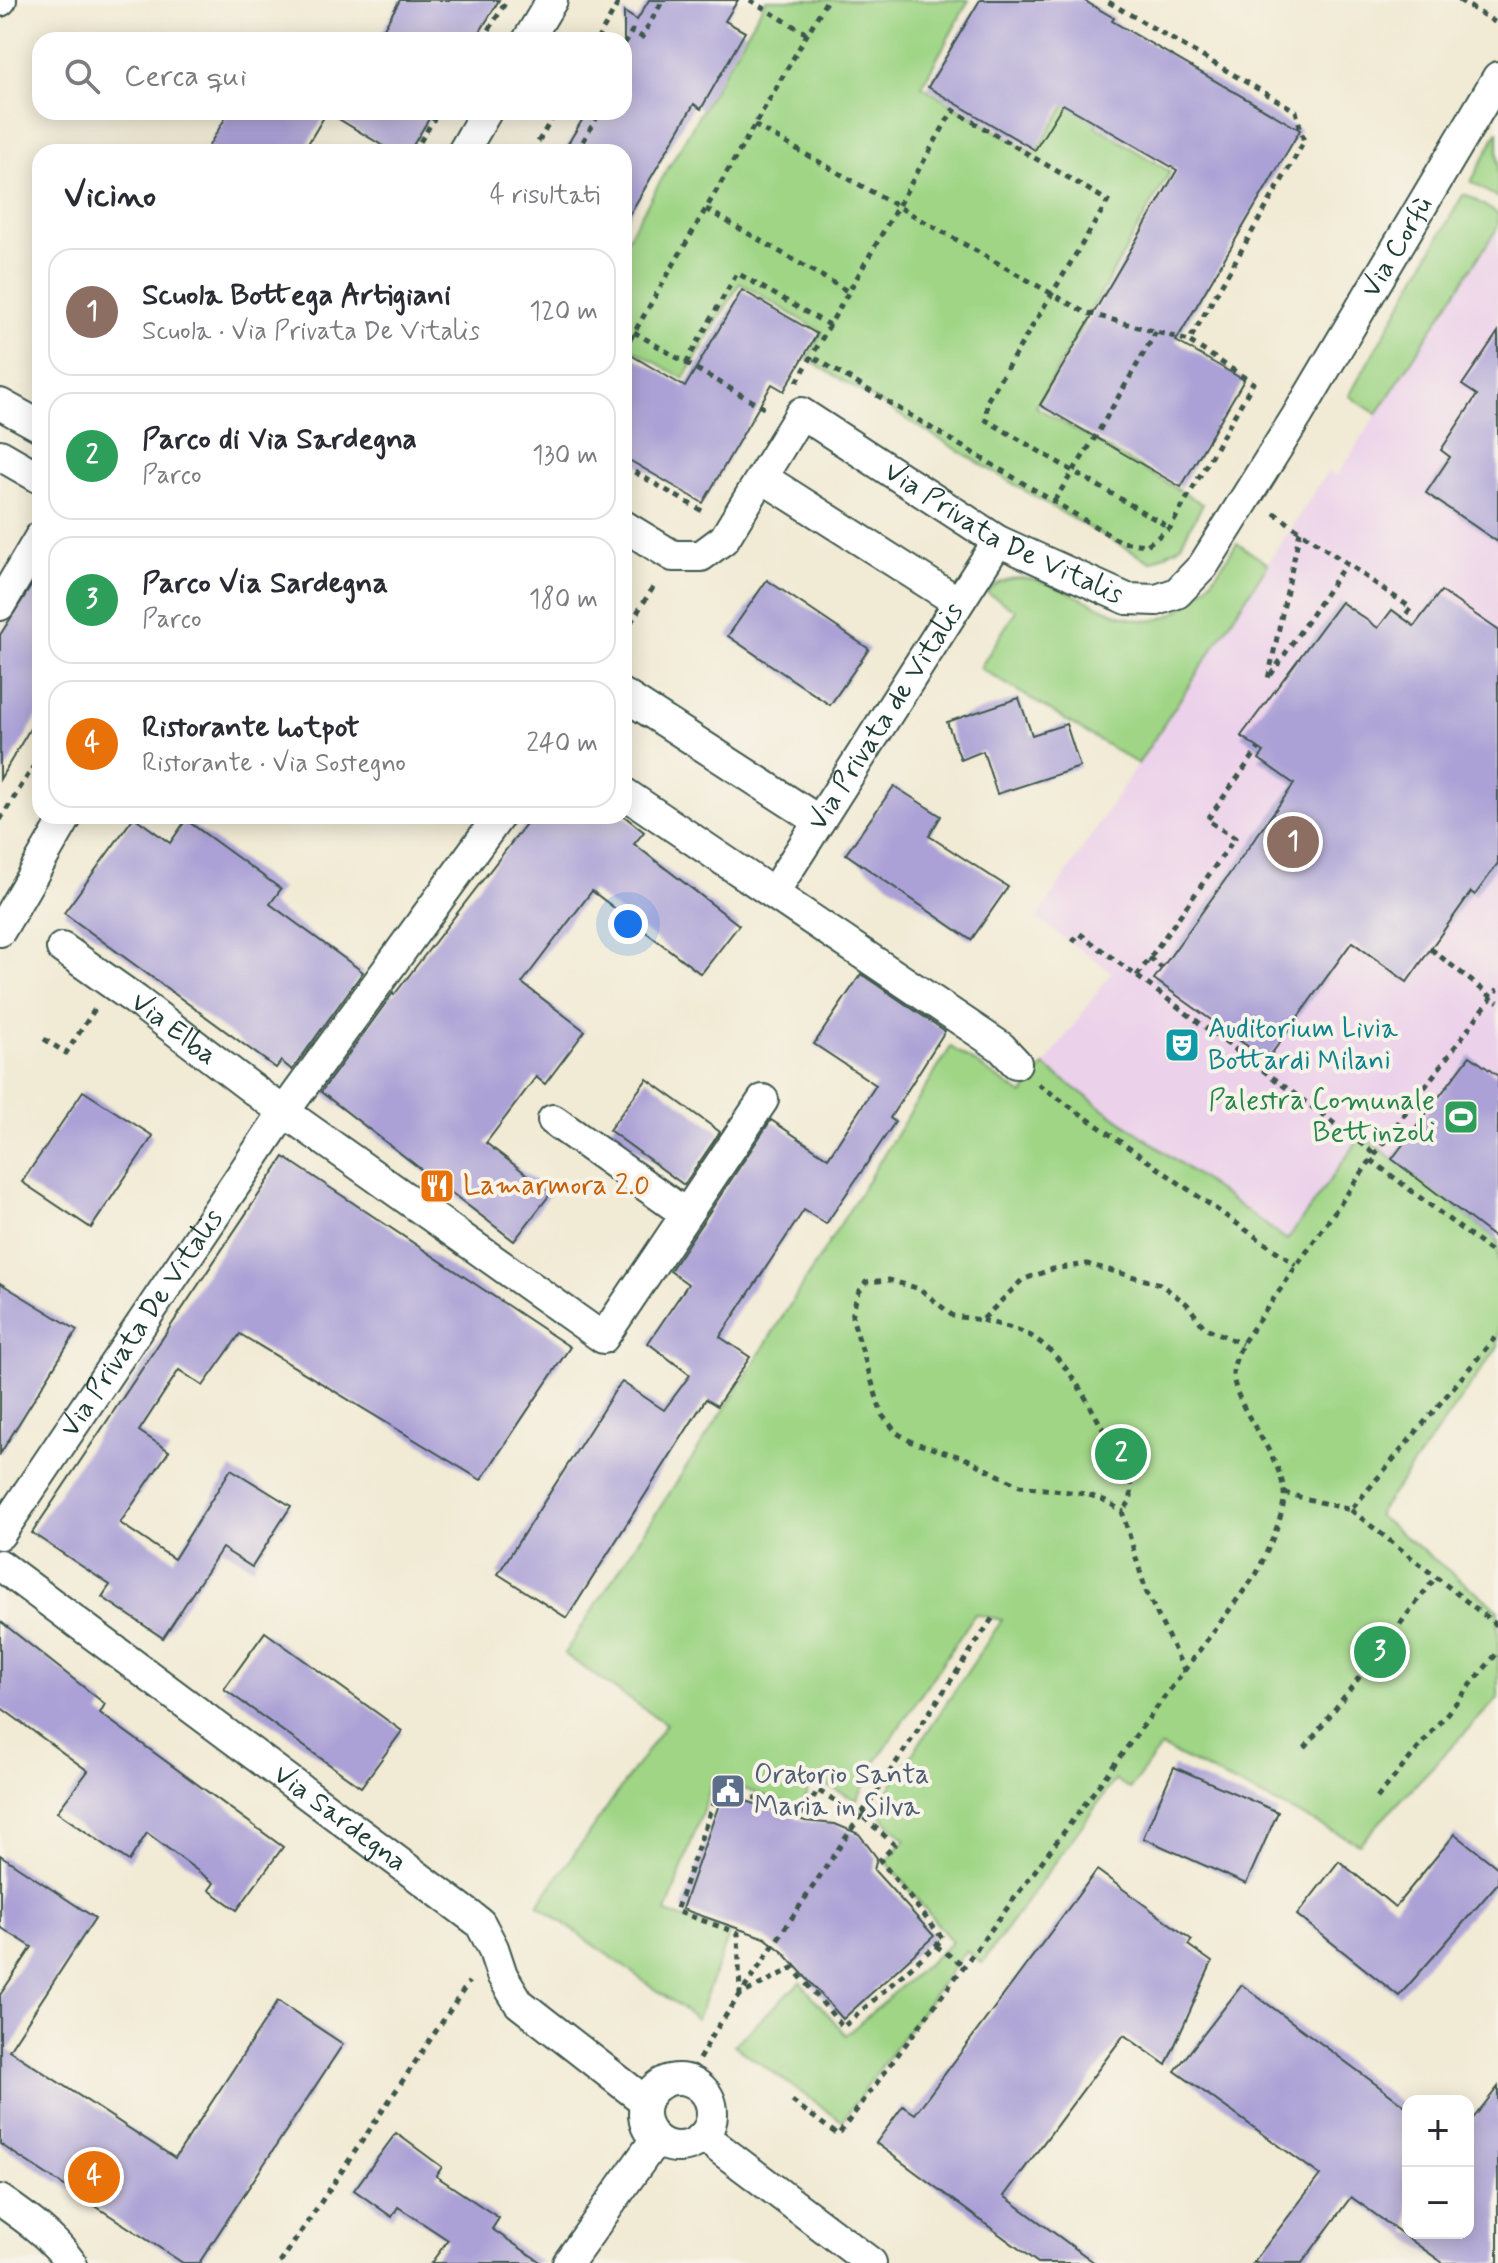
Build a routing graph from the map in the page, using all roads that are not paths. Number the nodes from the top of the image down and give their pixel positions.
1 (552, 0) edge
2 (533, 32) edge
3 (1498, 77) edge
4 (481, 120) edge
5 (468, 144) edge
6 (0, 404) edge
7 (1297, 416) joint
8 (32, 422) edge
9 (0, 455) edge
10 (32, 473) edge
11 (763, 478) junction
12 (632, 531) edge
13 (998, 541) junction
14 (32, 551) edge
15 (958, 602) junction
16 (0, 605) edge
17 (632, 700) edge
18 (632, 798) edge
19 (819, 821) junction
20 (62, 824) edge
21 (493, 824) edge
22 (774, 892) junction
23 (0, 931) edge
24 (62, 948) dead end
25 (1016, 1063) road end
26 (763, 1100) dead end
27 (284, 1112) junction
28 (553, 1120) dead end
29 (686, 1214) junction
30 (0, 1534) edge
31 (0, 1565) edge
32 (646, 2102) junction
33 (703, 2136) junction
34 (656, 2139) junction
35 (0, 2200) edge
36 (71, 2263) edge
37 (568, 2263) edge
38 (871, 2263) edge

1 - 2 street
3 - 7 street, Via Corfù
4 - 5 street
6 - 8 street
7 - 13 street, Via Privata De Vitalis
9 - 10 street
11 - 12 street, Via Privata De Vitalis
11 - 13 street, Via Privata De Vitalis
11 - 15 street, Via Privata De Vitalis
13 - 15 street, Via Privata de Vitalis
14 - 16 street
15 - 19 street, Via Privata de Vitalis
17 - 19 street, Via Privata De Vitalis
18 - 22 street
19 - 22 street, Via Privata de Vitalis
20 - 23 street
21 - 27 street, Via Privata De Vitalis
22 - 25 street
24 - 27 street, Via Elba
26 - 29 street
27 - 29 street
27 - 30 street, Via Privata De Vitalis
28 - 29 street
31 - 32 street, Via Sardegna
32 - 33 street
32 - 34 street
33 - 34 street
33 - 38 street
34 - 37 street
35 - 36 street

